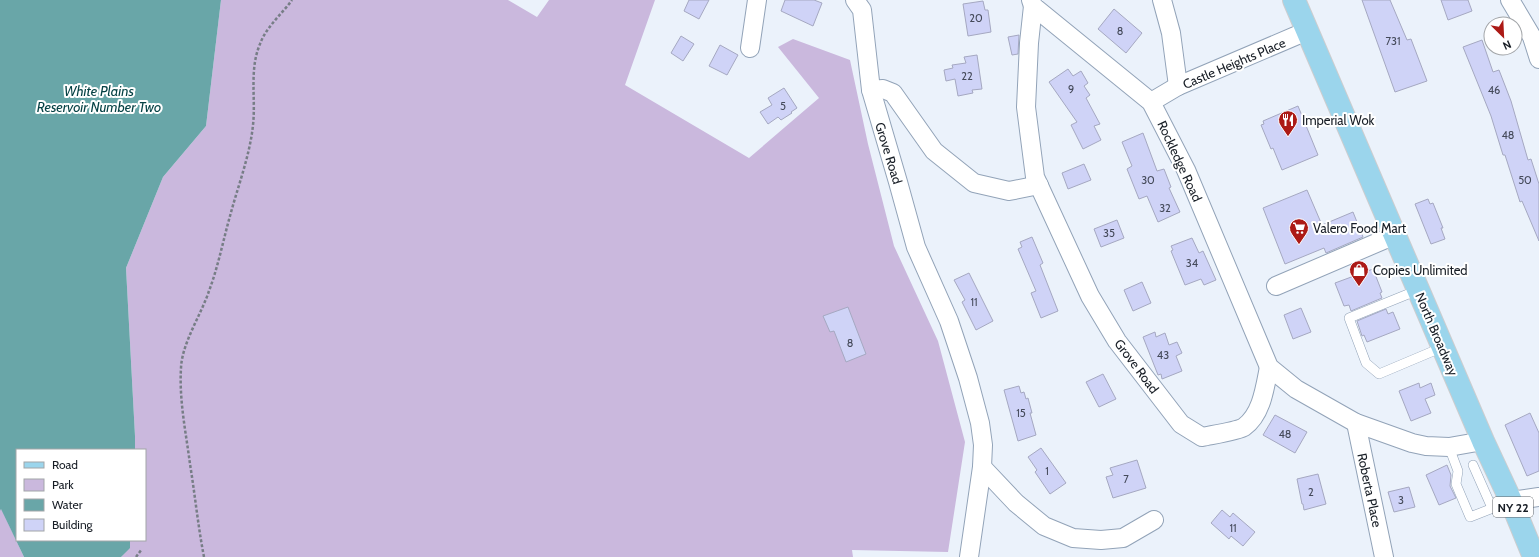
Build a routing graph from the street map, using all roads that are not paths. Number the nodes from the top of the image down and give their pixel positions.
1 (757, 0) edge
2 (855, 0) edge
3 (1162, 0) edge
4 (1294, 0) edge
5 (1510, 0) edge
6 (1032, 3) edge
7 (1307, 31) junction
8 (750, 48) dead end
9 (1539, 59) edge
10 (1178, 86) junction
11 (871, 90) junction
12 (1156, 99) junction
13 (1039, 185) junction
14 (1395, 236) junction
15 (1276, 286) dead end
16 (1418, 290) junction
17 (1443, 347) junction
18 (1269, 367) junction
19 (1356, 423) junction
20 (1449, 447) junction
21 (1482, 455) junction
22 (982, 467) junction
23 (1458, 471) junction
24 (1539, 497) edge
25 (1502, 504) junction
26 (1154, 520) dead end
27 (969, 557) edge
28 (1384, 557) edge
29 (1534, 557) edge

1 - 8 street
2 - 11 street, Grove Road
3 - 10 street
4 - 7 main road, North Broadway / NY 22
5 - 9 street
6 - 12 street, Rockledge Road
6 - 13 street, Grove Road
7 - 10 street, Castle Heights Place
7 - 14 main road, North Broadway / NY 22
10 - 12 street, Castle Heights Place
11 - 13 street
11 - 22 street, Grove Road
12 - 18 street, Rockledge Road
13 - 18 street, Grove Road
14 - 15 street
14 - 16 main road, North Broadway / NY 22
16 - 17 main road, North Broadway / NY 22
16 - 17 lane
17 - 21 main road, North Broadway / NY 22
18 - 19 street
19 - 20 street
19 - 28 street, Roberta Place
20 - 21 street
20 - 23 lane
21 - 23 lane
21 - 25 main road, North Broadway / NY 22
22 - 26 street
22 - 27 street, Grove Road
23 - 25 lane
24 - 25 street
25 - 29 main road, North Broadway / NY 22

